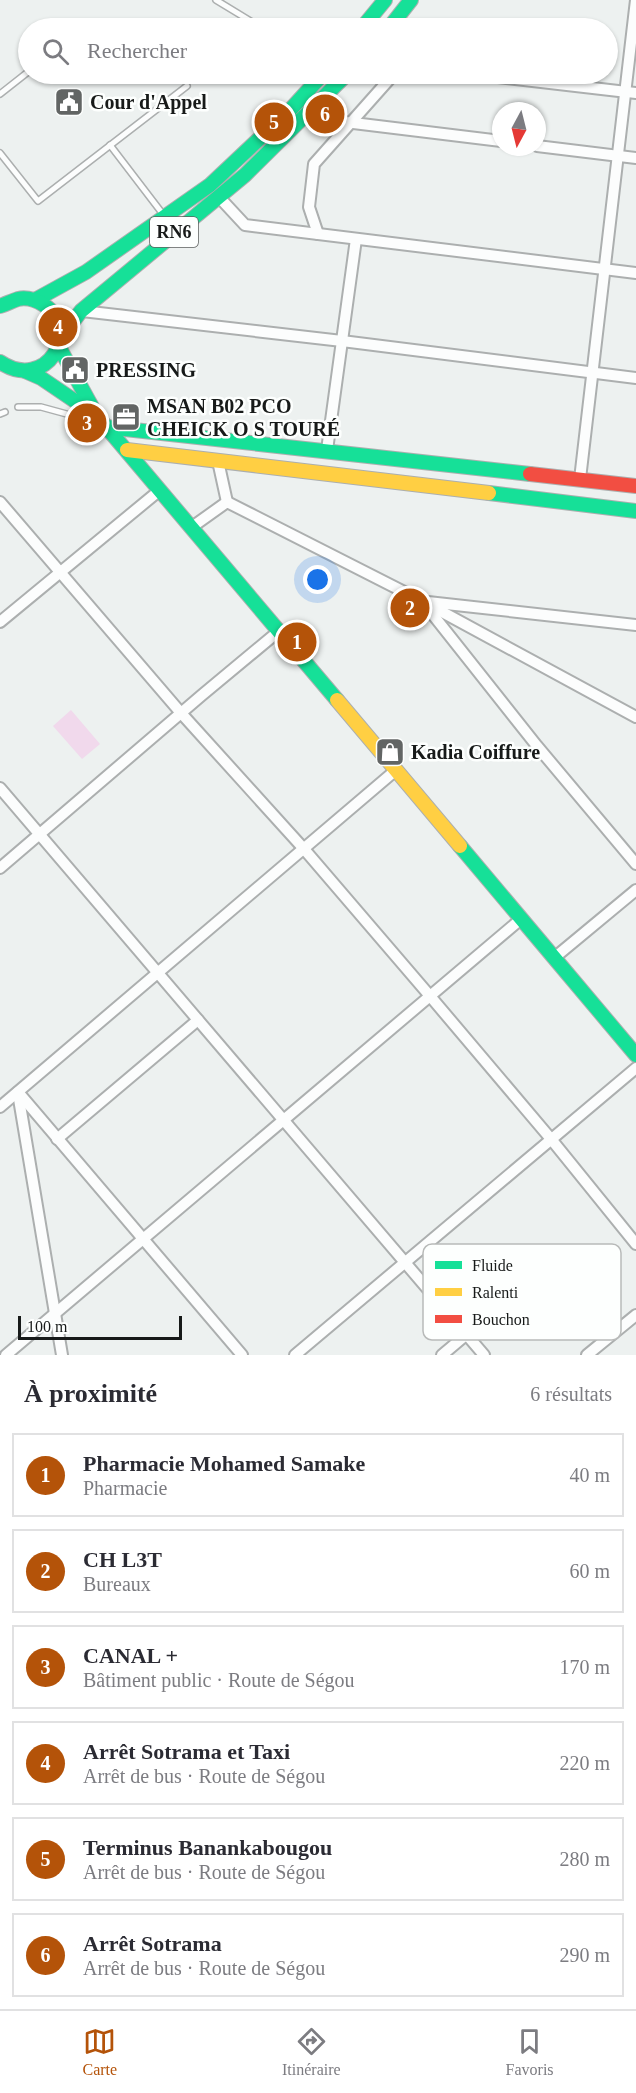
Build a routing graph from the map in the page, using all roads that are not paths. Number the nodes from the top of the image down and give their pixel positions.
1 (216, 0) edge
2 (385, 0) edge
3 (411, 0) edge
4 (636, 0) edge
5 (246, 18) edge
6 (370, 18) edge
7 (397, 18) edge
8 (18, 80) edge
9 (314, 84) edge
10 (337, 84) edge
11 (385, 84) edge
12 (556, 84) edge
13 (187, 86) dead end
14 (631, 93) edge
15 (0, 94) edge
16 (304, 117) junction
17 (350, 122) junction
18 (492, 140) edge
19 (110, 145) junction
20 (546, 147) edge
21 (0, 153) edge
22 (618, 156) junction
23 (636, 158) edge
24 (219, 197) junction
25 (165, 216) junction
26 (318, 234) junction
27 (356, 239) junction
28 (605, 269) junction
29 (636, 273) edge
30 (35, 300) junction
31 (0, 306) edge
32 (81, 311) junction
33 (342, 341) junction
34 (60, 343) junction
35 (9, 369) edge
36 (593, 372) junction
37 (636, 378) edge
38 (18, 407) dead end
39 (103, 423) junction
40 (127, 450) junction
41 (327, 450) junction
42 (218, 461) junction
43 (580, 479) junction
44 (636, 486) edge
45 (160, 490) junction
46 (0, 502) edge
47 (227, 502) junction
48 (636, 511) edge
49 (192, 527) junction
50 (61, 572) junction
51 (422, 601) junction
52 (0, 622) edge
53 (636, 625) edge
54 (279, 631) junction
55 (181, 713) junction
56 (636, 717) edge
57 (396, 770) junction
58 (0, 789) edge
59 (39, 835) junction
60 (304, 849) junction
61 (636, 864) edge
62 (0, 868) edge
63 (636, 890) edge
64 (521, 919) junction
65 (554, 958) junction
66 (158, 973) junction
67 (430, 996) junction
68 (198, 1020) junction
69 (636, 1055) edge
70 (636, 1068) edge
71 (18, 1092) junction
72 (0, 1107) edge
73 (283, 1120) junction
74 (57, 1139) junction
75 (551, 1139) junction
76 (143, 1239) junction
77 (426, 1244) edge
78 (636, 1244) edge
79 (423, 1247) edge
80 (405, 1262) junction
81 (423, 1283) edge
82 (56, 1312) junction
83 (636, 1315) edge
84 (621, 1327) edge
85 (460, 1340) edge
86 (472, 1340) edge
87 (605, 1340) edge
88 (6, 1355) edge
89 (62, 1355) edge
90 (242, 1355) edge
91 (295, 1355) edge
92 (442, 1355) edge
93 (484, 1355) edge
94 (587, 1355) edge

1 - 5 lane
2 - 6 main road
3 - 7 main road
4 - 14 street
8 - 15 lane
9 - 25 main road, RN6
10 - 16 main road, RN6
11 - 17 street
12 - 14 street
13 - 19 lane
14 - 22 street
16 - 17 street
16 - 24 main road, RN6
17 - 18 street
17 - 26 street
19 - 21 lane
19 - 25 lane
20 - 22 street
22 - 23 street
22 - 28 street
24 - 26 street
24 - 32 main road, RN6
25 - 30 main road, RN6
26 - 27 street
27 - 28 street
27 - 33 street
28 - 29 street
28 - 36 street
30 - 31 main road, RN6
30 - 34 main road
32 - 33 street
32 - 34 main road, RN6
33 - 36 street
33 - 41 street
34 - 35 main road, RN6
34 - 39 main road
35 - 39 main road
36 - 37 street
36 - 43 street
38 - 39 lane
39 - 40 main road
39 - 41 main road
40 - 42 main road
40 - 45 main road
41 - 43 main road
42 - 47 street
42 - 48 main road
43 - 44 main road
45 - 49 main road
45 - 50 street
46 - 50 street
47 - 49 street
47 - 51 street
49 - 54 main road
50 - 52 street
50 - 55 street
51 - 53 street
51 - 56 street
51 - 61 street
54 - 55 street
54 - 57 main road
55 - 59 street
55 - 60 street
57 - 60 street
57 - 64 main road
58 - 59 street
59 - 62 street
59 - 66 street
60 - 66 street
60 - 67 street
63 - 65 street
64 - 65 main road
64 - 67 street
65 - 69 main road
66 - 68 street
66 - 71 street
67 - 73 street
67 - 75 street
68 - 73 street
68 - 74 street
70 - 75 street
71 - 72 street
71 - 74 street
71 - 82 street
73 - 76 street
73 - 80 street
74 - 76 street
75 - 77 street
75 - 78 street
76 - 82 street
76 - 90 street
79 - 80 street
80 - 81 street
80 - 91 street
82 - 88 street
82 - 89 street
83 - 84 street
85 - 92 street
86 - 93 street
87 - 94 street

